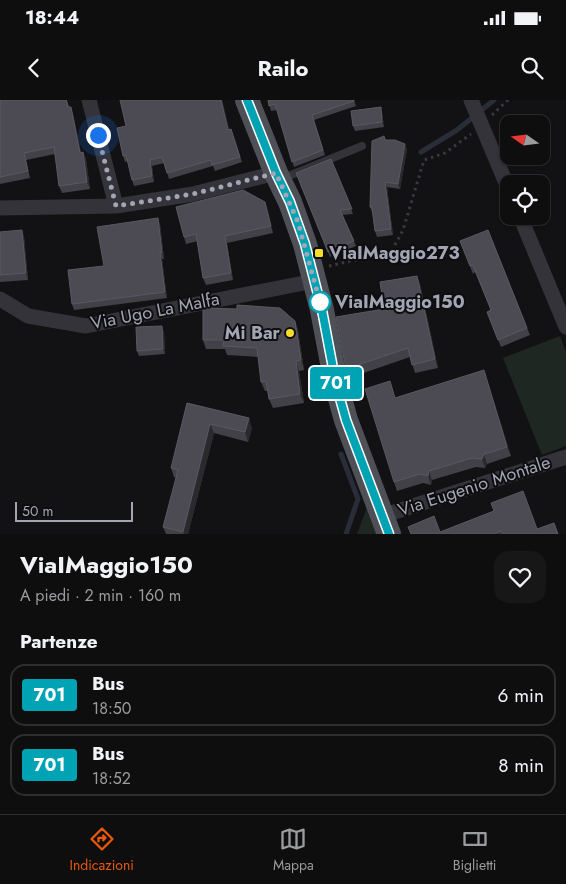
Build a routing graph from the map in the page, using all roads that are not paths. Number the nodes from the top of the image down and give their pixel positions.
1 (89, 100) edge
2 (247, 100) edge
3 (471, 100) edge
4 (362, 146) dead end
5 (503, 175) edge
6 (277, 176) junction
7 (116, 206) junction
8 (0, 208) edge
9 (524, 225) edge
10 (313, 276) junction
11 (0, 299) edge
12 (566, 327) edge
13 (566, 457) edge
14 (386, 525) edge

1 - 7 street
2 - 6 main road
3 - 5 street, bridge
4 - 6 lane
6 - 7 street
6 - 10 main road
7 - 8 street
9 - 12 street
10 - 11 street, Via Ugo La Malfa
10 - 14 main road
13 - 14 street, Via Eugenio Montale

